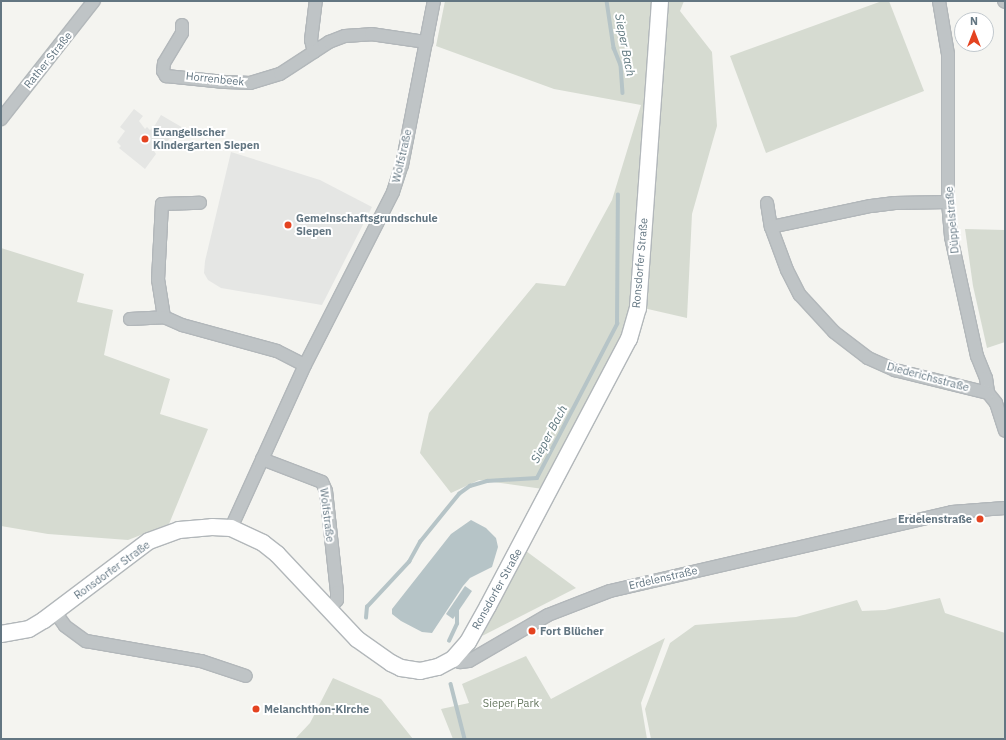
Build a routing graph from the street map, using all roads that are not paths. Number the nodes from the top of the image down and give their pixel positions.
1 (94, 1) edge
2 (316, 1) edge
3 (434, 1) edge
4 (660, 1) edge
5 (939, 1) edge
6 (182, 25) dead end
7 (426, 42) junction
8 (314, 52) junction
9 (1, 119) edge
10 (948, 202) junction
11 (200, 203) dead end
12 (767, 203) dead end
13 (771, 227) junction
14 (164, 317) junction
15 (130, 319) dead end
16 (305, 365) junction
17 (988, 393) junction
18 (1005, 431) edge
19 (262, 459) junction
20 (1005, 508) edge
21 (231, 528) junction
22 (329, 609) junction
23 (55, 612) junction
24 (1, 634) edge
25 (453, 659) junction
26 (246, 676) dead end

1 - 9 street, Rather Straße
2 - 8 street
3 - 7 street, Wolfstraße
4 - 25 main road, Ronsdorfer Straße
5 - 10 street, Düppelstraße
6 - 8 street, Horrenbeek
7 - 8 street, Horrenbeek
7 - 16 street, Wolfstraße
10 - 13 street
10 - 17 street, Düppelstraße
11 - 14 street
12 - 13 street, Diederichsstraße
13 - 17 street, Diederichsstraße
14 - 15 street
14 - 16 street
16 - 19 street, Wolfstraße
17 - 18 street, Düppelstraße
19 - 21 street, Wolfstraße
19 - 22 street, Wolfstraße
20 - 25 street, Erdelenstraße
21 - 22 main road, Ronsdorfer Straße
21 - 23 main road, Ronsdorfer Straße
22 - 25 main road, Ronsdorfer Straße
23 - 24 main road, Ronsdorfer Straße
23 - 26 street

